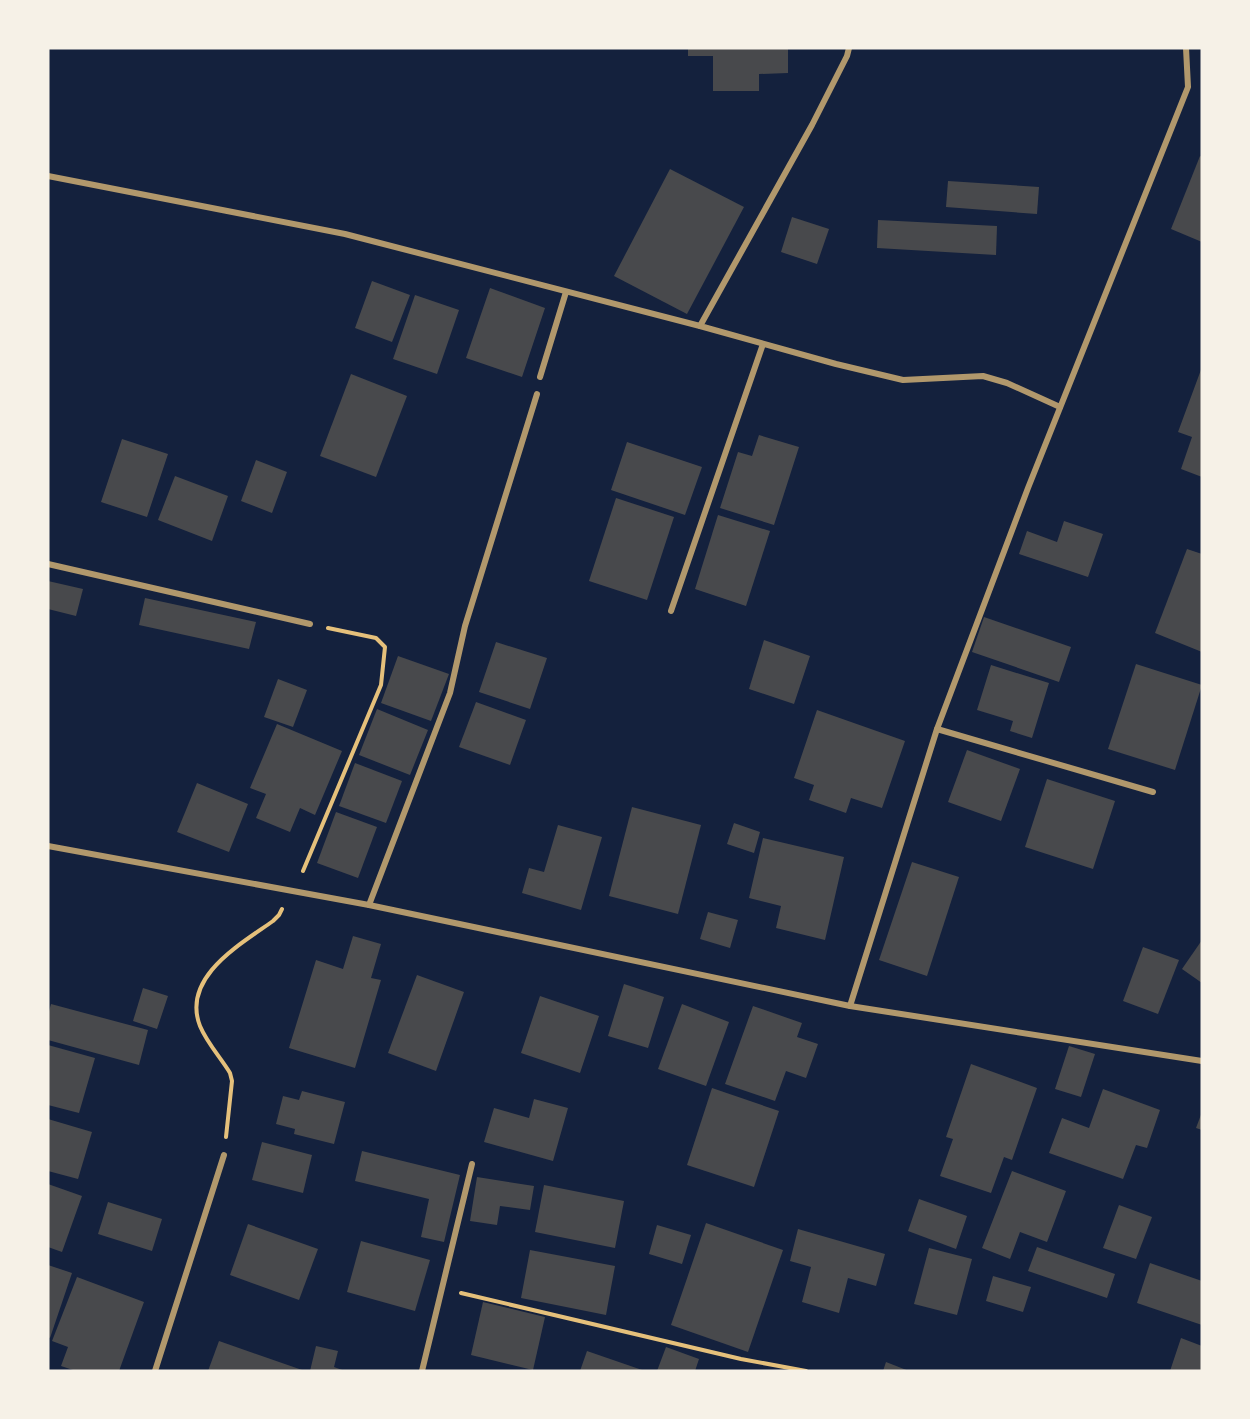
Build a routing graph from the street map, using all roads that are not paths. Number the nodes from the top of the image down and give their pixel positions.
1 (849, 48) edge
2 (1186, 48) edge
3 (48, 176) edge
4 (566, 292) junction
5 (700, 326) junction
6 (763, 344) junction
7 (540, 377) dead end
8 (537, 394) dead end
9 (1060, 407) junction
10 (48, 564) edge
11 (671, 611) dead end
12 (310, 624) road end
13 (937, 729) junction
14 (1153, 792) dead end
15 (48, 846) edge
16 (369, 905) junction
17 (850, 1006) junction
18 (1202, 1060) edge
19 (224, 1155) road end
20 (472, 1164) dead end
21 (155, 1371) edge
22 (422, 1371) edge

1 - 5 street
2 - 9 street
3 - 4 street
4 - 5 street
4 - 7 street
5 - 6 street
6 - 9 street
6 - 11 street
8 - 16 street
9 - 13 street
10 - 12 street
13 - 14 street
13 - 17 street
15 - 16 street
16 - 17 street
17 - 18 street
19 - 21 street
20 - 22 street

